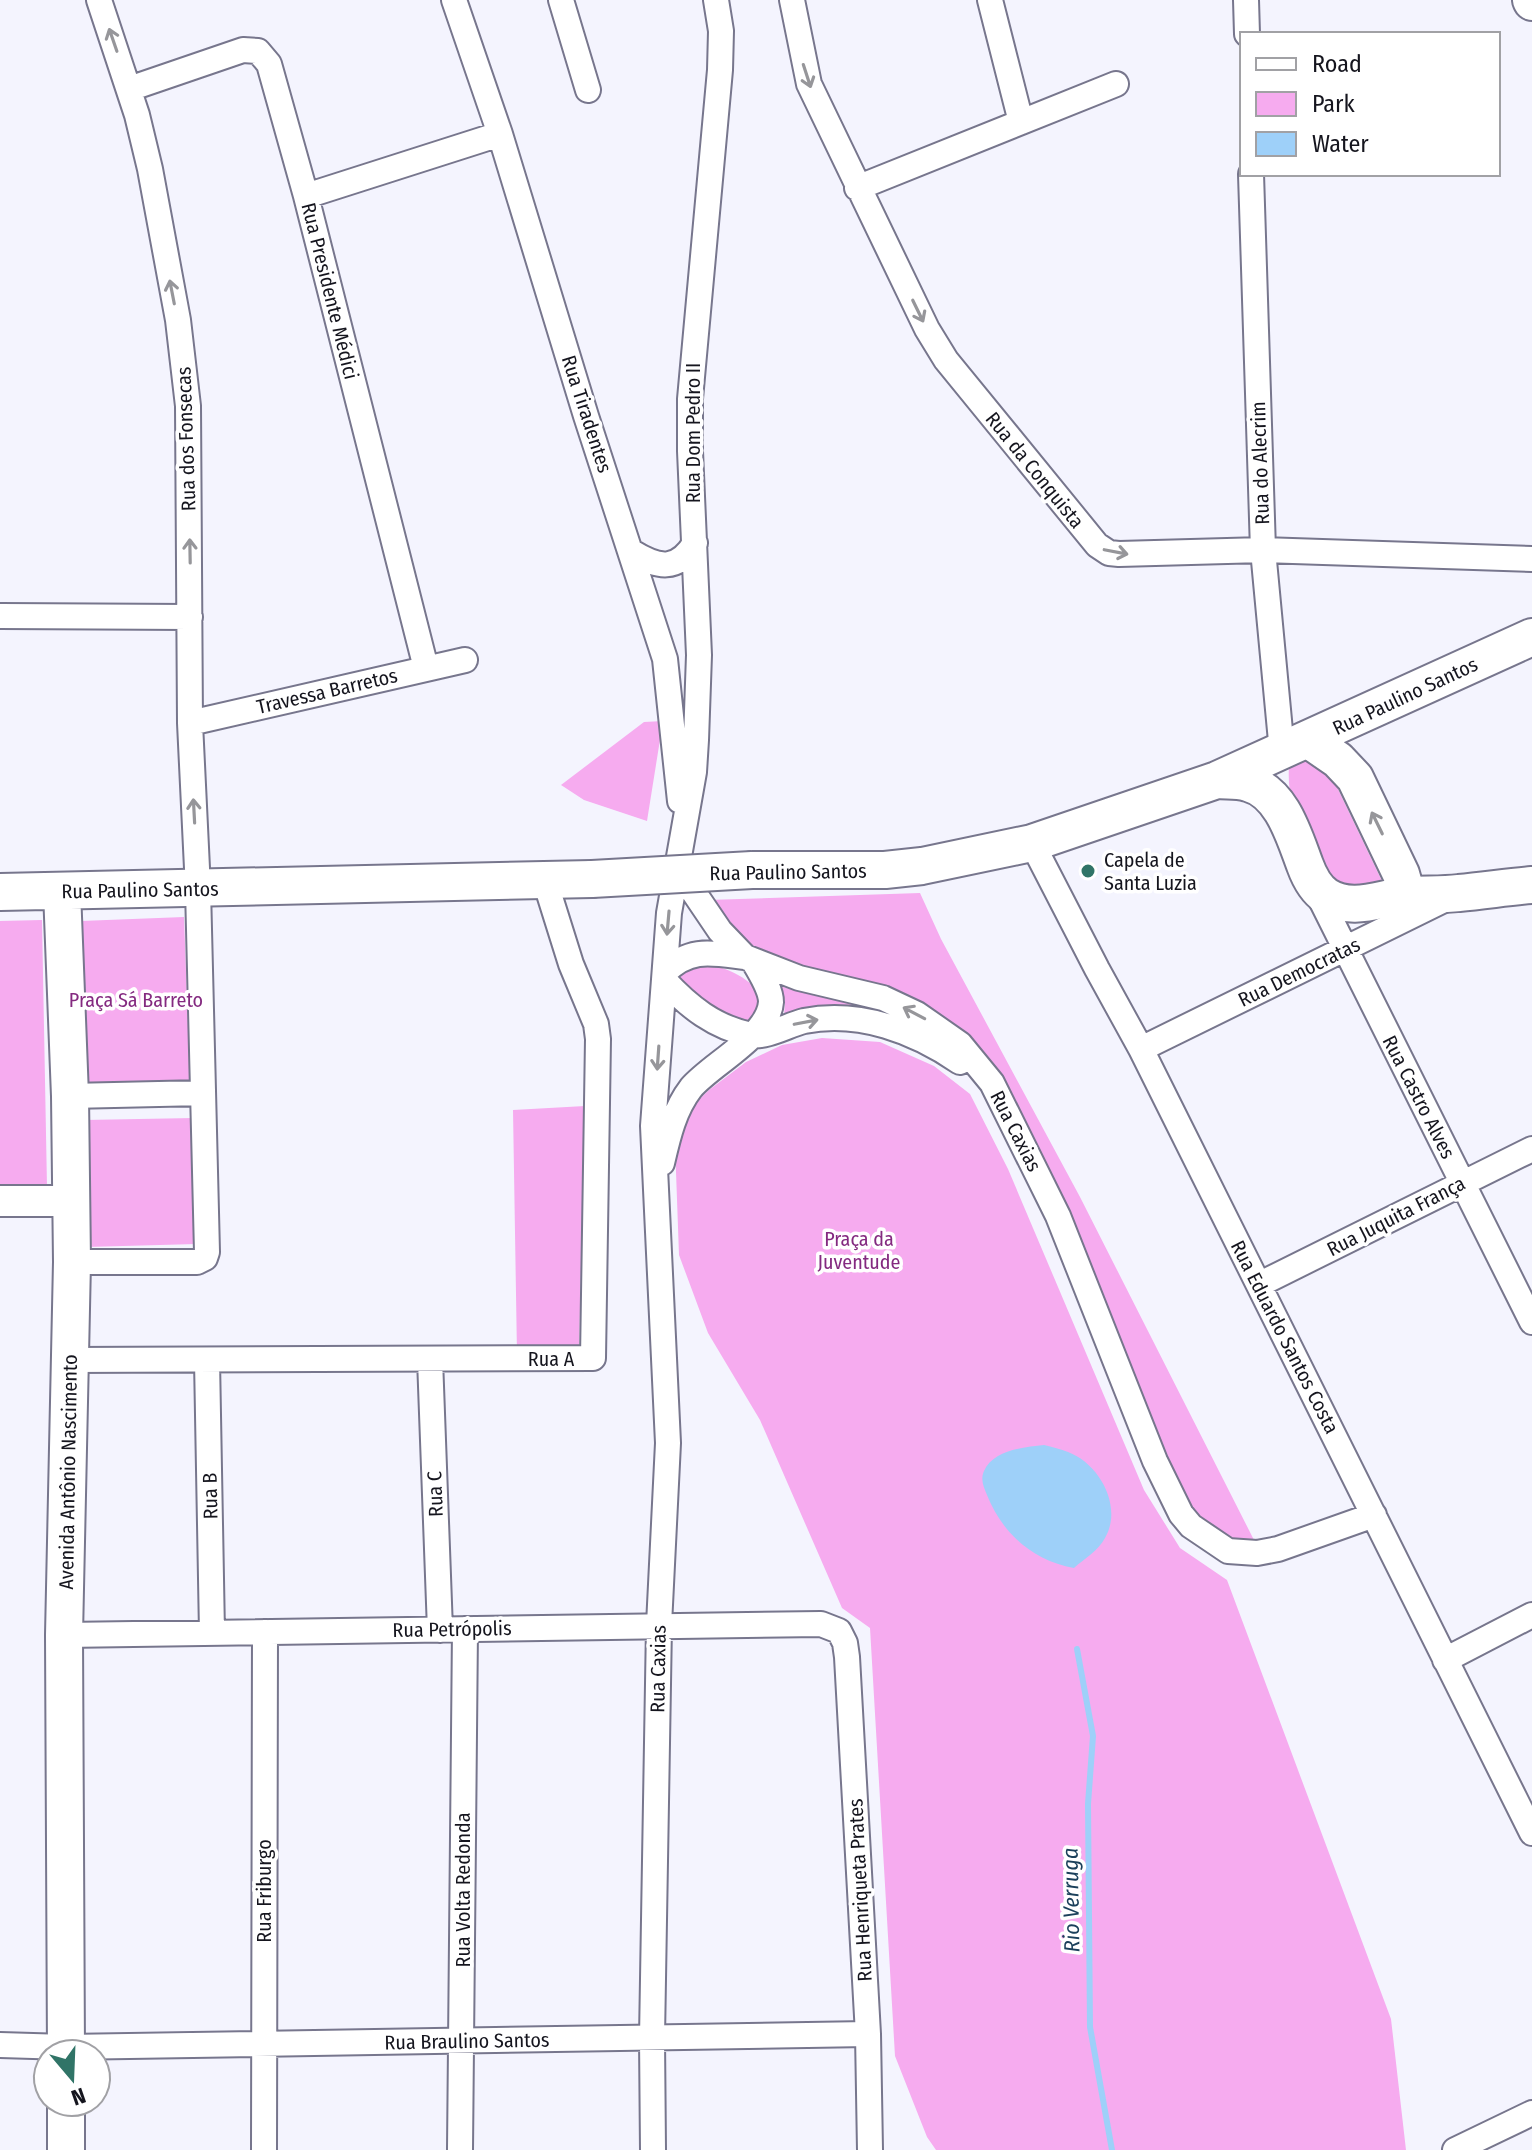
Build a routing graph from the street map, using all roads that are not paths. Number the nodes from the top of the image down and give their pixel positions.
1 (99, 0) edge
2 (454, 0) edge
3 (561, 0) edge
4 (716, 0) edge
5 (792, 0) edge
6 (990, 0) edge
7 (1246, 0) edge
8 (1247, 32) edge
9 (1116, 84) dead end
10 (129, 89) junction
11 (588, 90) dead end
12 (1021, 122) junction
13 (500, 134) junction
14 (1251, 176) edge
15 (857, 188) junction
16 (306, 196) junction
17 (695, 543) junction
18 (1263, 550) junction
19 (632, 552) junction
20 (1532, 559) edge
21 (0, 616) edge
22 (190, 617) junction
23 (1532, 637) edge
24 (465, 660) dead end
25 (426, 668) junction
26 (190, 723) junction
27 (1296, 746) junction
28 (1217, 780) junction
29 (1292, 831) junction
30 (682, 835) junction
31 (1032, 843) junction
32 (676, 866) junction
33 (1307, 871) junction
34 (545, 881) junction
35 (1532, 885) edge
36 (198, 889) junction
37 (62, 891) junction
38 (0, 892) edge
39 (1457, 894) junction
40 (1407, 895) junction
41 (1345, 950) junction
42 (750, 959) junction
43 (664, 976) junction
44 (752, 1035) junction
45 (1141, 1049) junction
46 (992, 1083) junction
47 (203, 1093) junction
48 (70, 1096) junction
49 (1532, 1149) edge
50 (1463, 1182) junction
51 (656, 1189) junction
52 (0, 1201) edge
53 (71, 1201) junction
54 (72, 1262) junction
55 (1260, 1284) junction
56 (1532, 1322) edge
57 (430, 1359) junction
58 (70, 1360) junction
59 (207, 1360) junction
60 (1374, 1515) junction
61 (1532, 1615) edge
62 (659, 1625) junction
63 (465, 1629) junction
64 (440, 1630) junction
65 (839, 1631) joint
66 (265, 1632) junction
67 (212, 1633) junction
68 (64, 1635) junction
69 (1445, 1660) junction
70 (1532, 1833) edge
71 (868, 2034) junction
72 (66, 2038) edge
73 (652, 2038) junction
74 (462, 2041) junction
75 (263, 2044) junction
76 (0, 2045) edge
77 (32, 2047) edge
78 (112, 2049) edge
79 (1532, 2113) edge
80 (66, 2118) edge
81 (66, 2150) edge
82 (264, 2150) edge
83 (460, 2150) edge
84 (653, 2150) edge
85 (870, 2150) edge
86 (1455, 2150) edge

10 -> 1 street, Rua dos Fonsecas
2 - 13 street, Rua Tiradentes
3 - 11 street
4 - 17 street, Rua Dom Pedro II
5 -> 15 street, Rua da Conquista
6 - 12 street
7 - 8 street
9 - 12 street
10 - 16 street, Rua Presidente Médici
22 -> 10 street, Rua dos Fonsecas
12 - 15 street
13 - 16 street
13 - 19 street, Rua Tiradentes
14 - 18 street, Rua do Alecrim
15 -> 18 street, Rua da Conquista
16 - 25 street, Rua Presidente Médici
17 - 19 street
17 - 30 street, Rua Dom Pedro II
18 - 20 street, Rua da Conquista
18 - 27 street, Rua do Alecrim
19 - 30 street, Rua Tiradentes
21 - 22 street
22 - 26 street, Rua dos Fonsecas
23 - 27 main road, Rua Paulino Santos
24 - 25 street, Travessa Barretos
25 - 26 street, Travessa Barretos
36 -> 26 street, Rua dos Fonsecas
27 - 28 main road, Rua Paulino Santos
27 - 29 main road
40 -> 27 main road
28 - 29 main road
28 - 31 main road, Rua Paulino Santos
29 - 33 main road
30 - 32 street, Rua Dom Pedro II
31 - 34 main road, Rua Paulino Santos, bridge
31 - 45 street, Rua Eduardo Santos Costa
32 - 42 street, Rua Caxias
32 -> 43 street, Rua Dom Pedro II
33 - 40 main road
33 - 41 street, Rua Castro Alves
34 - 36 main road, Rua Paulino Santos
34 - 57 street, Rua A
35 - 39 main road
36 - 37 main road, Rua Paulino Santos
36 - 47 street
37 - 38 main road, Rua Paulino Santos
37 - 48 main road, Avenida Antônio Nascimento
39 - 40 main road
39 - 41 street, Rua Democratas
41 - 45 street, Rua Democratas
41 - 50 street, Rua Castro Alves
42 - 43 street
42 - 44 street
46 -> 42 street, Rua Caxias
43 - 44 street
43 -> 51 street, Rua Caxias
44 -> 46 street, Rua Caxias
44 - 51 street
45 - 55 street, Rua Eduardo Santos Costa
46 - 60 street, Rua Caxias
47 - 48 street
47 - 54 street
48 - 53 main road, Avenida Antônio Nascimento
49 - 50 street, Rua Juquita França
50 - 55 street, Rua Juquita França
50 - 56 street, Rua Castro Alves
51 - 62 street, Rua Caxias
52 - 53 street
53 - 54 main road, Avenida Antônio Nascimento
54 - 58 main road, Avenida Antônio Nascimento
55 - 60 street, Rua Eduardo Santos Costa
57 - 59 street, Rua A
57 - 64 street, Rua C
58 - 59 street, Rua A
58 - 68 main road, Avenida Antônio Nascimento
59 - 67 street, Rua B
60 - 69 street, Rua Eduardo Santos Costa
61 - 69 street
62 - 63 street, Rua Petrópolis
62 - 65 street, Rua Petrópolis
62 - 73 street, Rua Caxias
63 - 64 street, Rua Petrópolis
63 - 74 street, Rua Volta Redonda
64 - 66 street, Rua Petrópolis
65 - 71 street, Rua Henriqueta Prates
66 - 67 street, Rua Petrópolis
66 - 75 street, Rua Friburgo
67 - 68 street, Rua Petrópolis
68 - 72 main road, Avenida Antônio Nascimento
69 - 70 street, Rua Eduardo Santos Costa
71 - 73 street, Rua Braulino Santos
71 - 85 street, Rua Henriqueta Prates
73 - 74 street, Rua Braulino Santos
73 - 84 street, Rua Caxias
74 - 75 street, Rua Braulino Santos
74 - 83 street, Rua Volta Redonda
75 - 78 street, Rua Braulino Santos
75 - 82 street, Rua Friburgo
76 - 77 street, Rua Braulino Santos
79 - 86 street
80 - 81 main road

